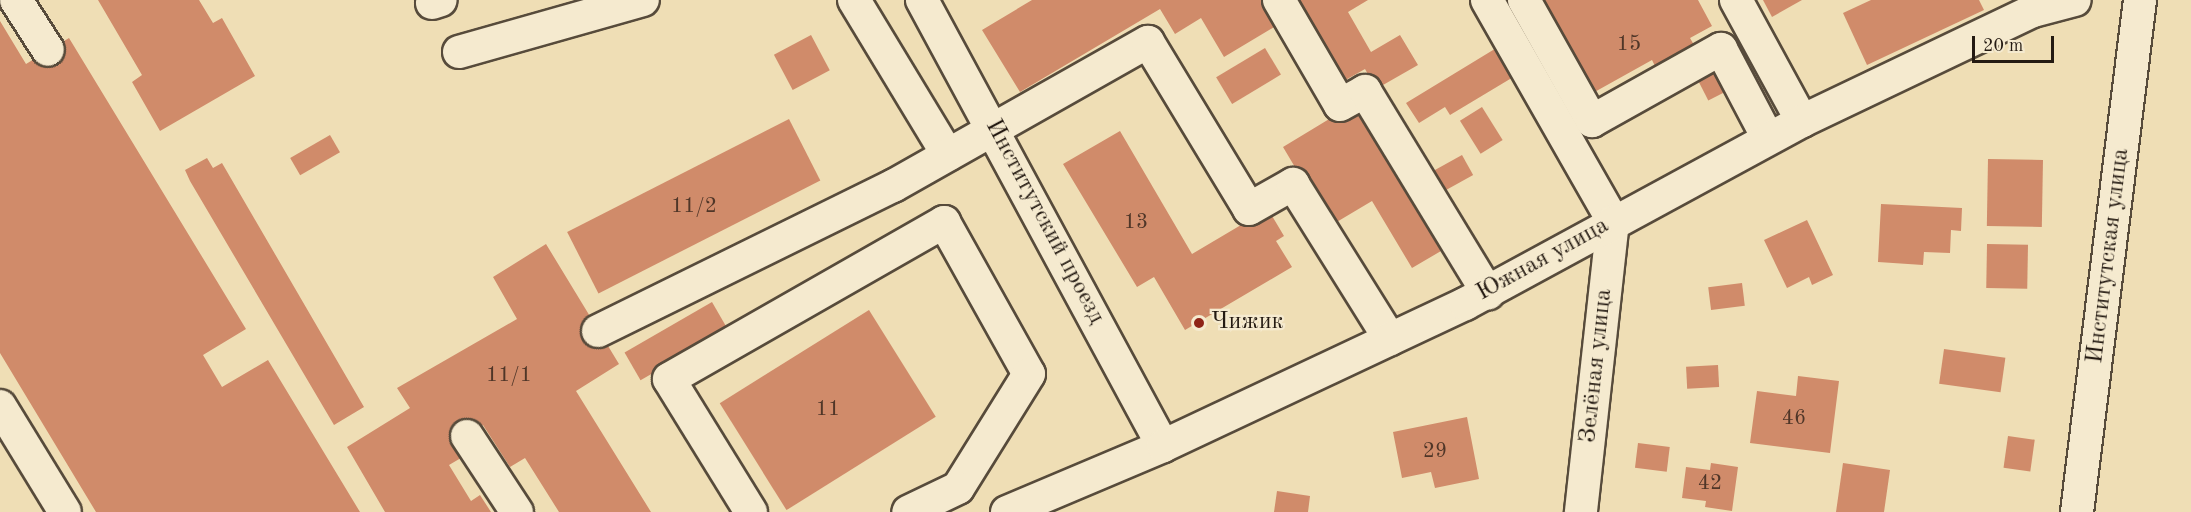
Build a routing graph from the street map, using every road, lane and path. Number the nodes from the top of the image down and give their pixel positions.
1 (16, 0) edge
2 (643, 0) edge
3 (854, 0) edge
4 (922, 0) edge
5 (1279, 0) edge
6 (1487, 0) edge
7 (1524, 0) edge
8 (1736, 0) edge
9 (2074, 0) edge
10 (2140, 0) edge
11 (48, 50) dead end
12 (459, 52) dead end
13 (1802, 121) junction
14 (994, 129) junction
15 (1768, 138) junction
16 (948, 155) junction
17 (1613, 221) junction
18 (1488, 293) junction
19 (598, 331) dead end
20 (1389, 339) junction
21 (0, 406) edge
22 (467, 436) dead end
23 (1162, 446) junction
24 (65, 512) edge
25 (517, 512) edge
26 (751, 512) edge
27 (908, 512) edge
28 (1007, 512) edge
29 (1581, 512) edge
30 (2077, 512) edge

1 - 11 street
2 - 12 street
3 - 16 street
4 - 14 street, Институтский проезд
5 - 18 street
6 - 17 street
7 - 15 street
8 - 13 street
9 - 13 street, Южная улица
10 - 30 street, Институтская улица
13 - 15 street, Южная улица
14 - 16 street
14 - 20 street
14 - 23 street, Институтский проезд
15 - 17 street, Южная улица
16 - 19 street
17 - 18 street, Южная улица
17 - 29 street, Зелёная улица
18 - 20 street, Южная улица
20 - 23 street, Южная улица
21 - 24 street
22 - 25 street
23 - 28 street, Южная улица
26 - 27 street

